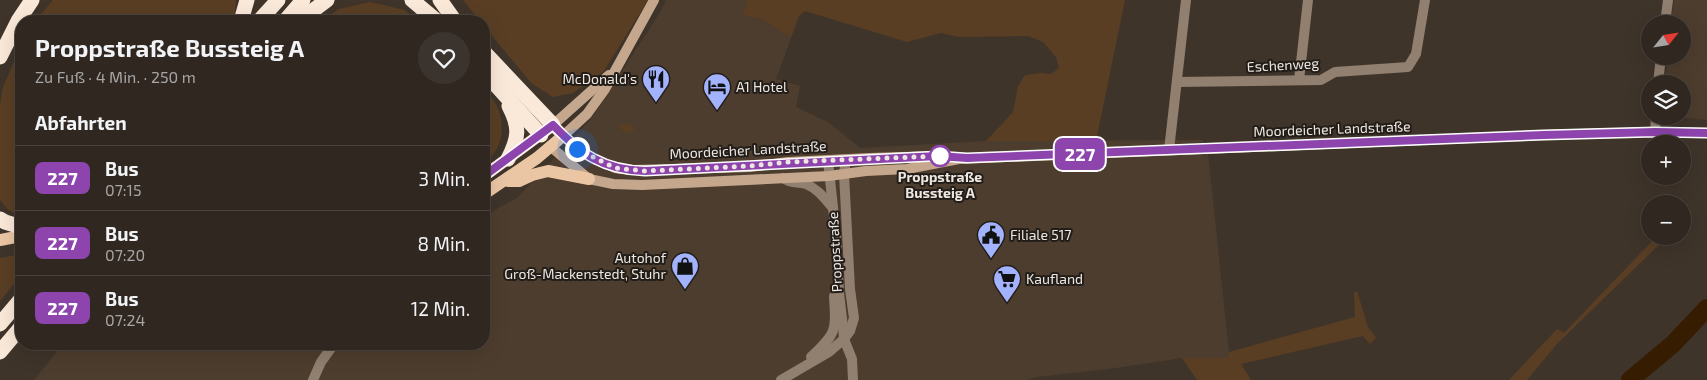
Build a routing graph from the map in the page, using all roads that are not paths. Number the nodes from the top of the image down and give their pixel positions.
1 (32, 0) edge
2 (248, 0) edge
3 (278, 0) edge
4 (303, 0) edge
5 (327, 0) edge
6 (412, 0) edge
7 (440, 0) edge
8 (654, 0) edge
9 (1186, 0) edge
10 (1308, 0) edge
11 (1425, 0) edge
12 (1668, 0) edge
13 (22, 15) edge
14 (243, 15) edge
15 (264, 15) edge
16 (290, 15) edge
17 (307, 15) edge
18 (430, 15) edge
19 (451, 15) edge
20 (1666, 15) edge
21 (15, 27) edge
22 (0, 57) edge
23 (490, 58) edge
24 (490, 79) edge
25 (1299, 80) junction
26 (1177, 82) junction
27 (508, 99) junction
28 (1655, 125) edge
29 (558, 131) junction
30 (1655, 132) junction
31 (1707, 133) edge
32 (541, 135) junction
33 (551, 147) junction
34 (1170, 150) junction
35 (508, 159) junction
36 (959, 159) junction
37 (846, 160) junction
38 (828, 161) junction
39 (490, 172) edge
40 (844, 174) junction
41 (829, 176) junction
42 (782, 178) junction
43 (589, 179) junction
44 (506, 181) junction
45 (490, 190) edge
46 (833, 208) junction
47 (0, 219) edge
48 (15, 226) edge
49 (15, 237) edge
50 (0, 240) edge
51 (838, 279) junction
52 (15, 306) edge
53 (0, 324) edge
54 (15, 334) edge
55 (832, 336) junction
56 (844, 339) junction
57 (330, 350) edge
58 (0, 352) edge
59 (799, 368) junction
60 (313, 380) edge
61 (781, 380) edge
62 (853, 380) edge

1 - 13 highway
2 - 14 highway
3 - 15 highway
4 - 16 highway
5 - 17 highway
6 - 18 highway
7 - 19 highway
8 - 29 main road
9 - 26 street
10 - 25 street
11 - 25 street, Eschenweg
12 - 20 street
21 - 22 highway
23 - 29 highway
24 - 27 highway
25 - 26 street, Eschenweg
26 - 34 street
27 - 32 highway
27 - 35 highway
28 - 30 street
29 - 32 main road
29 - 33 main road
29 - 38 main road, Moordeicher Landstraße
30 - 31 main road, Moordeicher Landstraße
30 - 34 main road, Moordeicher Landstraße
32 - 33 main road, Moordeicher Landstraße
32 - 35 main road
33 - 43 main road, Moordeicher Landstraße
33 - 44 main road
34 - 36 main road, Moordeicher Landstraße
35 - 39 main road
36 - 37 main road, Moordeicher Landstraße
36 - 40 main road, Moordeicher Landstraße
37 - 38 main road, Moordeicher Landstraße
37 - 40 street, Proppstraße
38 - 41 street, Proppstraße
40 - 41 main road, Moordeicher Landstraße
40 - 56 street, Proppstraße
41 - 42 main road, Moordeicher Landstraße
41 - 46 street, Proppstraße
42 - 43 main road, Moordeicher Landstraße
42 - 46 street, Proppstraße
43 - 44 main road
44 - 45 main road
46 - 51 street, Proppstraße
47 - 48 highway
49 - 50 main road
51 - 55 street, Proppstraße
51 - 56 street, Proppstraße
52 - 53 highway
54 - 58 highway
55 - 56 street
55 - 59 street, Proppstraße
56 - 59 street, Proppstraße
56 - 62 street, Proppstraße
57 - 60 street
59 - 61 street, Proppstraße

